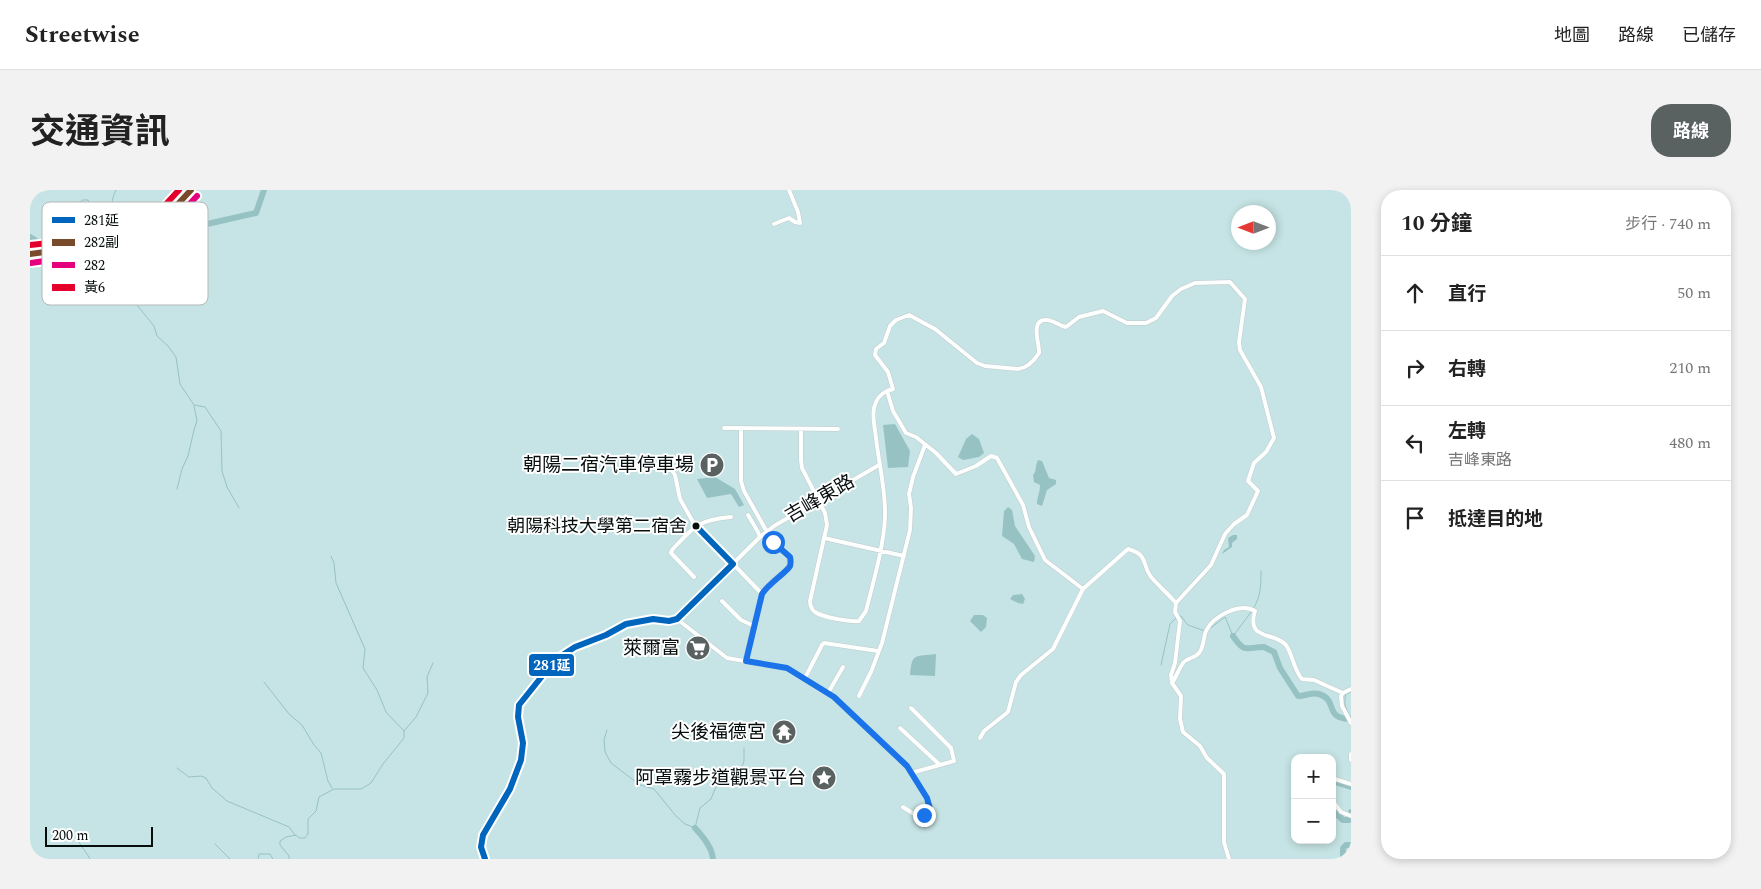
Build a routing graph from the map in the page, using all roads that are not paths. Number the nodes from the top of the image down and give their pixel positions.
1 (191, 190) edge
2 (790, 190) edge
3 (179, 202) edge
4 (774, 224) dead end
5 (887, 391) junction
6 (724, 428) dead end
7 (741, 428) junction
8 (801, 429) junction
9 (838, 429) dead end
10 (925, 445) junction
11 (879, 465) junction
12 (624, 467) dead end
13 (819, 499) junction
14 (748, 515) dead end
15 (731, 517) dead end
16 (696, 526) junction
17 (767, 532) junction
18 (760, 537) junction
19 (824, 538) junction
20 (773, 542) dead end
21 (880, 550) junction
22 (904, 556) junction
23 (733, 564) junction
24 (694, 577) dead end
25 (1083, 589) junction
26 (762, 594) junction
27 (722, 601) dead end
28 (1176, 603) junction
29 (677, 618) junction
30 (754, 626) junction
31 (878, 651) junction
32 (746, 661) junction
33 (843, 667) dead end
34 (805, 678) junction
35 (1172, 684) junction
36 (1351, 690) edge
37 (1343, 692) junction
38 (828, 693) junction
39 (859, 696) dead end
40 (911, 708) dead end
41 (1350, 722) edge
42 (900, 728) dead end
43 (980, 738) dead end
44 (1351, 754) edge
45 (1351, 760) edge
46 (940, 765) junction
47 (911, 773) junction
48 (1336, 779) edge
49 (1351, 784) edge
50 (1336, 805) edge
51 (903, 807) dead end
52 (1351, 816) edge
53 (1351, 854) edge
54 (485, 859) edge
55 (1230, 859) edge
56 (1346, 859) edge

1 - 3 street
2 - 4 street
5 - 10 street
5 - 11 street
5 - 28 street
6 - 7 street
7 - 8 street
7 - 17 street
8 - 9 street
8 - 13 street
10 - 22 street
10 - 25 street
11 - 13 street, 吉峰東路
11 - 21 street
12 - 16 street
13 - 17 street, 吉峰東路
13 - 19 street
14 - 18 street
15 - 16 street
16 - 23 street
16 - 24 street
17 - 18 street, 吉峰東路
18 - 23 street, 吉峰東路
19 - 21 street
19 - 21 street
20 - 26 street
21 - 22 street
22 - 31 street
23 - 26 street
23 - 29 street, 吉峰東路
25 - 28 street
25 - 43 street
26 - 30 street
27 - 30 street
28 - 35 street
29 - 32 street
29 - 54 street
30 - 32 street
31 - 34 street
31 - 39 street
32 - 34 street
33 - 38 street
34 - 38 street
35 - 37 street
35 - 55 street
36 - 37 street
37 - 41 street
38 - 47 street
40 - 46 street
42 - 46 street
44 - 45 street
46 - 47 street
47 - 51 street
48 - 49 street
50 - 52 street
53 - 56 street

